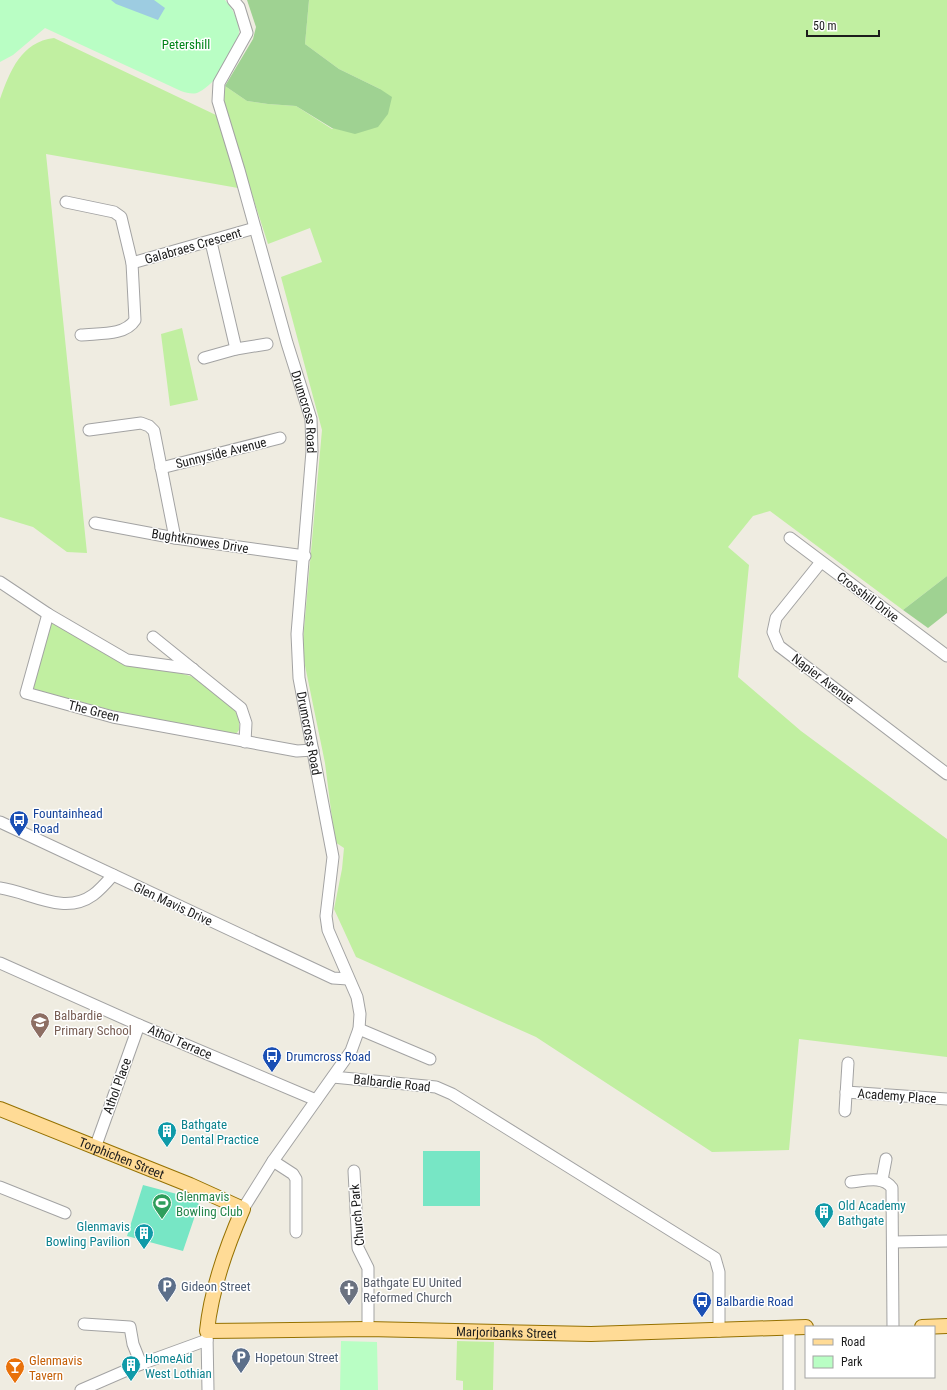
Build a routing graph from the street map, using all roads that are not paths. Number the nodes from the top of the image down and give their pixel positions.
1 (233, 0) edge
2 (66, 202) dead end
3 (255, 228) junction
4 (211, 242) junction
5 (132, 263) junction
6 (81, 335) dead end
7 (267, 344) dead end
8 (236, 349) junction
9 (204, 358) dead end
10 (89, 430) dead end
11 (280, 438) dead end
12 (161, 468) junction
13 (95, 523) dead end
14 (174, 538) junction
15 (790, 538) dead end
16 (304, 556) junction
17 (821, 562) junction
18 (0, 582) edge
19 (48, 614) junction
20 (153, 637) dead end
21 (947, 656) edge
22 (192, 669) junction
23 (245, 742) junction
24 (313, 750) junction
25 (947, 774) edge
26 (0, 822) edge
27 (113, 875) junction
28 (0, 888) edge
29 (0, 963) edge
30 (348, 979) junction
31 (139, 1025) junction
32 (359, 1029) junction
33 (430, 1058) dead end
34 (848, 1063) dead end
35 (333, 1077) junction
36 (846, 1092) junction
37 (316, 1100) junction
38 (947, 1100) edge
39 (0, 1109) edge
40 (845, 1111) dead end
41 (95, 1148) junction
42 (886, 1158) dead end
43 (273, 1161) junction
44 (354, 1171) dead end
45 (882, 1180) junction
46 (851, 1182) dead end
47 (0, 1187) edge
48 (243, 1209) junction
49 (65, 1213) dead end
50 (296, 1232) dead end
51 (947, 1241) edge
52 (893, 1242) junction
53 (84, 1324) dead end
54 (892, 1326) edge
55 (935, 1326) edge
56 (947, 1326) edge
57 (789, 1327) junction
58 (805, 1328) edge
59 (368, 1329) junction
60 (719, 1331) junction
61 (207, 1336) junction
62 (141, 1364) junction
63 (81, 1390) edge
64 (208, 1390) edge
65 (789, 1390) edge

1 - 3 street, Drumcross Road
2 - 5 street, Galabraes Crescent
3 - 4 street, Galabraes Crescent
3 - 16 street, Drumcross Road
4 - 5 street, Galabraes Crescent
4 - 8 street
5 - 6 street, Galabraes Crescent
7 - 8 street
8 - 9 street
10 - 12 street, Sunnyside Avenue
11 - 12 street, Sunnyside Avenue
12 - 14 street, Sunnyside Avenue
13 - 14 street, Bughtknowes Drive
14 - 16 street, Bughtknowes Drive
15 - 17 street, Crosshill Drive
16 - 24 street, Drumcross Road
17 - 21 street, Crosshill Drive
17 - 25 street, Napier Avenue
18 - 19 street
19 - 22 street
19 - 23 street, The Green
20 - 22 street
22 - 23 street
23 - 24 street, The Green
24 - 30 street, Drumcross Road
26 - 27 street, Glen Mavis Drive
27 - 28 street
27 - 30 street, Glen Mavis Drive
29 - 31 street, Athol Terrace
30 - 32 street, Drumcross Road
31 - 37 street, Athol Terrace
31 - 41 street, Athol Place
32 - 33 street
32 - 35 street, Drumcross Road
34 - 36 street, Academy Place
35 - 37 street, Drumcross Road
35 - 60 street, Balbardie Road
36 - 38 street, Academy Place
36 - 40 street, Academy Place
37 - 43 street, Drumcross Road
39 - 41 main road, Torphichen Street
41 - 48 main road, Torphichen Street
42 - 45 street
43 - 48 street, Drumcross Road
43 - 50 street
44 - 59 street, Church Park
45 - 46 street
45 - 52 street
47 - 49 street
48 - 61 main road, Drumcross Road
51 - 52 street
52 - 54 street
53 - 62 street
55 - 56 main road
57 - 58 main road, Marjoribanks Street
57 - 60 main road, Marjoribanks Street
57 - 65 street
59 - 60 main road, Marjoribanks Street
59 - 61 main road, Marjoribanks Street
61 - 62 street
61 - 64 street
62 - 63 street

